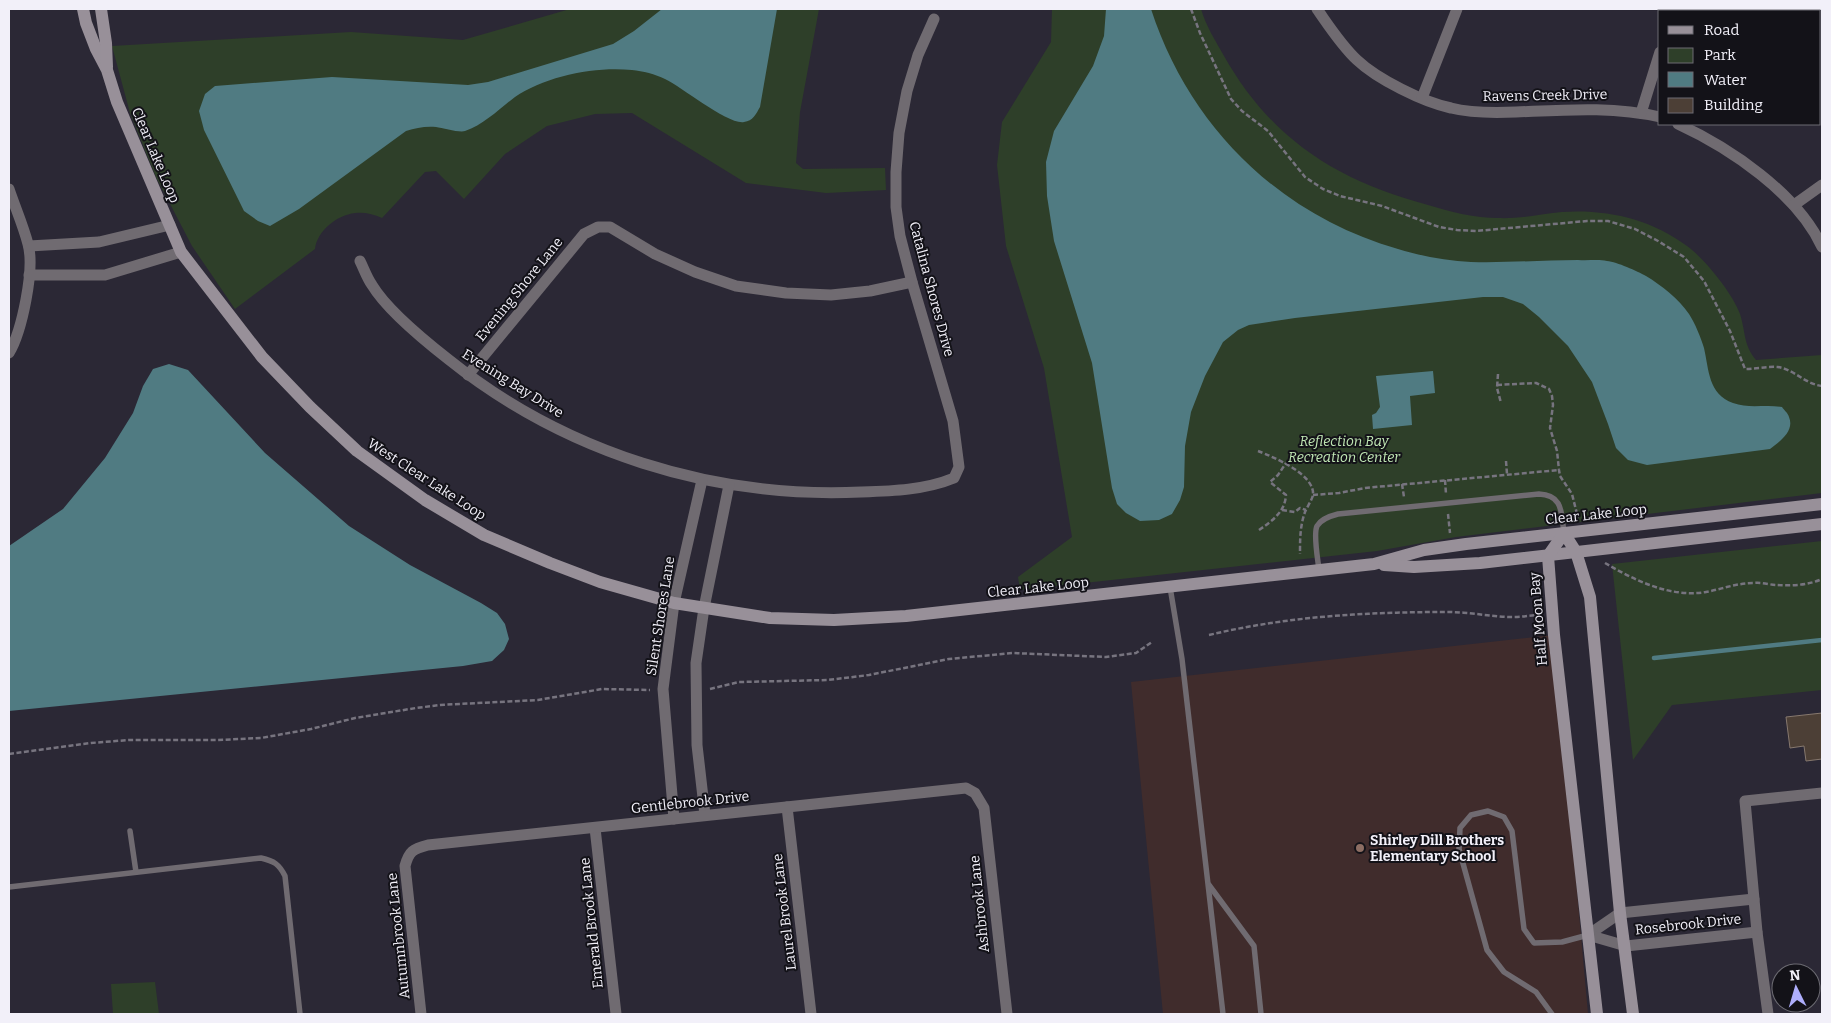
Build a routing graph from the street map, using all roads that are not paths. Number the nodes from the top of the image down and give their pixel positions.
1 (83, 9) edge
2 (101, 9) edge
3 (1316, 9) edge
4 (1457, 9) edge
5 (934, 19) dead end
6 (1658, 58) edge
7 (107, 70) junction
8 (1422, 98) junction
9 (1641, 113) junction
10 (1658, 117) edge
11 (1680, 125) edge
12 (1822, 184) edge
13 (9, 189) edge
14 (1794, 205) junction
15 (170, 225) junction
16 (29, 246) junction
17 (1822, 247) edge
18 (181, 252) junction
19 (360, 261) dead end
20 (29, 275) junction
21 (912, 282) junction
22 (9, 353) edge
23 (468, 375) junction
24 (954, 478) joint
25 (702, 480) junction
26 (729, 485) junction
27 (1822, 504) edge
28 (1822, 524) edge
29 (1564, 533) junction
30 (1576, 552) junction
31 (1548, 556) junction
32 (1374, 564) junction
33 (1319, 570) junction
34 (1170, 587) junction
35 (674, 603) junction
36 (704, 608) junction
37 (975, 793) joint
38 (1822, 793) edge
39 (787, 807) junction
40 (705, 815) junction
41 (674, 819) junction
42 (595, 828) junction
43 (130, 831) dead end
44 (408, 854) joint
45 (136, 872) junction
46 (1208, 883) junction
47 (9, 887) edge
48 (1754, 899) junction
49 (1620, 913) junction
50 (1757, 932) junction
51 (1588, 935) junction
52 (1626, 946) junction
53 (300, 1014) edge
54 (421, 1014) edge
55 (616, 1014) edge
56 (811, 1014) edge
57 (1007, 1014) edge
58 (1223, 1014) edge
59 (1261, 1014) edge
60 (1552, 1014) edge
61 (1597, 1014) edge
62 (1633, 1014) edge
63 (1768, 1014) edge

1 - 7 street, Clear Lake Loop
2 - 7 street, Clear Lake Loop
3 - 8 street, Ravens Creek Drive
4 - 8 street
5 - 21 street, Catalina Shores Drive
6 - 9 street
7 - 15 street, Clear Lake Loop
8 - 9 street, Ravens Creek Drive
9 - 10 street, Ravens Creek Drive
11 - 14 street
12 - 14 street
13 - 16 street
14 - 17 street
15 - 16 street
15 - 18 street, Clear Lake Loop
16 - 20 street
18 - 20 street
18 - 35 street, West Clear Lake Loop
19 - 23 street, Evening Bay Drive
20 - 22 street
21 - 23 street, Evening Shore Lane
21 - 24 street, Catalina Shores Drive
23 - 25 street, Evening Bay Drive
24 - 26 street, Evening Bay Drive
25 - 26 street, Evening Bay Drive
25 - 35 street, Silent Shores Lane
26 - 36 street
27 - 29 street, Clear Lake Loop
28 - 30 street, Clear Lake Loop
29 - 30 street
29 - 31 street, Half Moon Bay
29 - 32 street, Clear Lake Loop
29 - 33 lane
30 - 31 street, Clear Lake Loop
30 - 49 street
31 - 32 street, Clear Lake Loop
31 - 51 street, Half Moon Bay
32 - 33 street, Clear Lake Loop
33 - 34 street, Clear Lake Loop
34 - 36 street, Clear Lake Loop
34 - 46 lane
35 - 36 street, West Clear Lake Loop
35 - 41 street, Silent Shores Lane
36 - 40 street
37 - 39 street, Gentlebrook Drive
37 - 57 street, Ashbrook Lane
38 - 48 street
39 - 40 street, Gentlebrook Drive
39 - 56 street, Laurel Brook Lane
40 - 41 street, Gentlebrook Drive
41 - 42 street, Gentlebrook Drive
42 - 44 street, Gentlebrook Drive
42 - 55 street, Emerald Brook Lane
43 - 45 lane
44 - 54 street, Autumnbrook Lane
45 - 47 lane
45 - 53 lane
46 - 58 lane
46 - 59 lane
48 - 49 street, Rosebrook Drive
48 - 50 street
49 - 51 street, Rosebrook Drive
49 - 52 street
50 - 52 street, Rosebrook Drive
50 - 63 street
51 - 52 street, Rosebrook Drive
51 - 60 lane
51 - 61 street, Half Moon Bay
52 - 62 street

